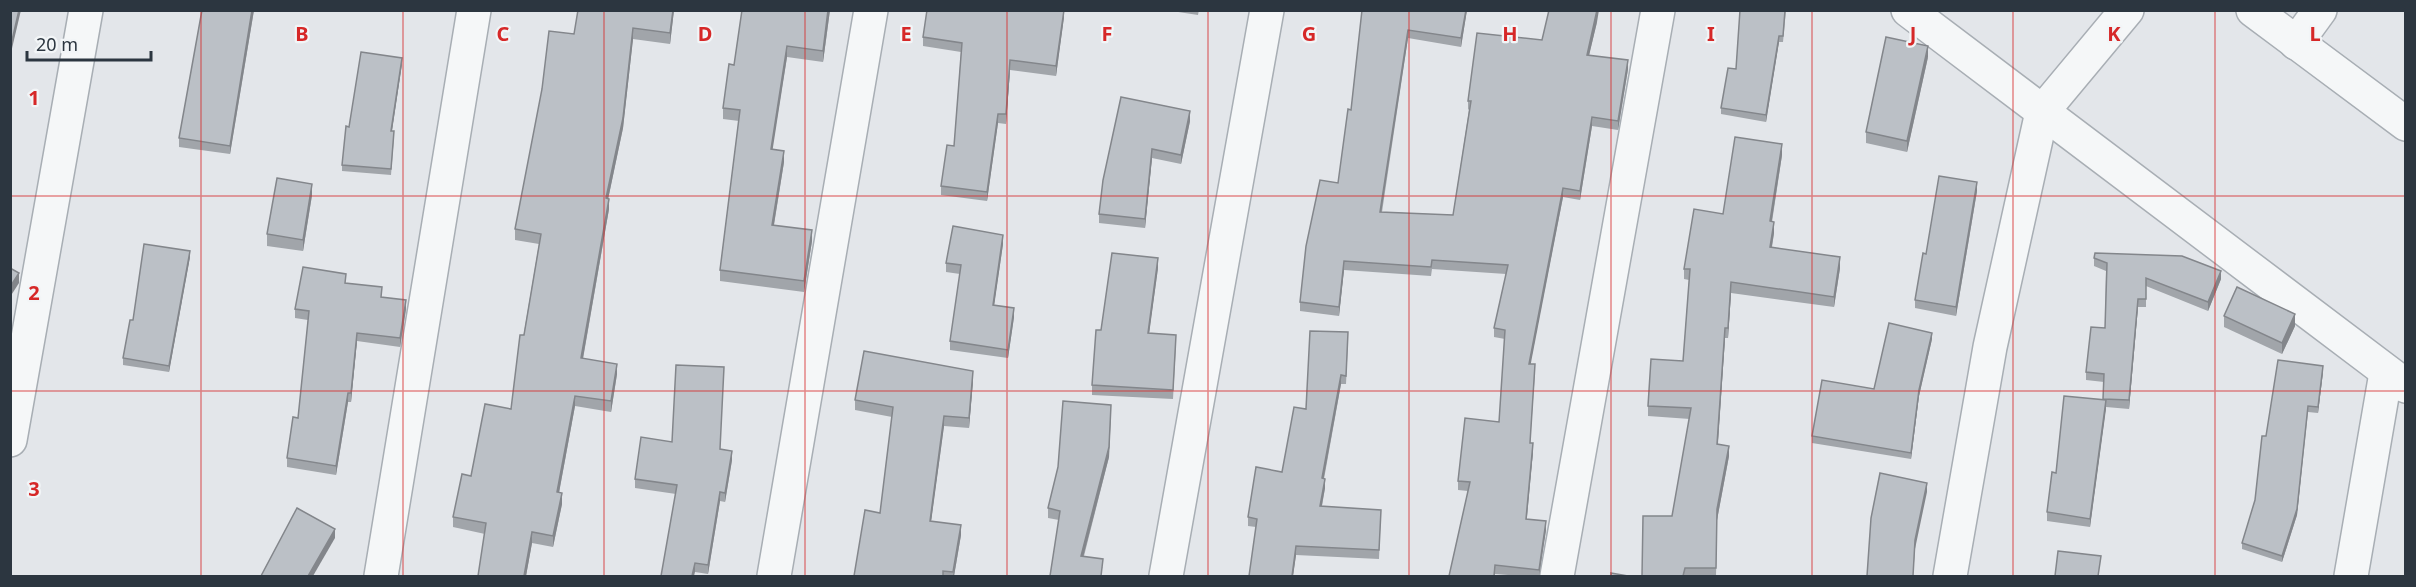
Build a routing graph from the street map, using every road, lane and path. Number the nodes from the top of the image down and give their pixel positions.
1 (86, 10) edge
2 (474, 10) edge
3 (871, 10) edge
4 (1267, 10) edge
5 (1658, 10) edge
6 (1908, 10) edge
7 (2127, 10) edge
8 (2253, 10) edge
9 (2320, 10) edge
10 (2296, 43) junction
11 (2042, 112) junction
12 (2406, 124) edge
13 (2396, 380) edge
14 (10, 440) edge
15 (381, 576) edge
16 (774, 576) edge
17 (1166, 576) edge
18 (1557, 576) edge
19 (1950, 576) edge
20 (2351, 576) edge

1 - 14 street
2 - 15 street
3 - 16 street
4 - 17 street
5 - 18 street
6 - 11 street
7 - 11 street
8 - 10 street
9 - 10 street
10 - 12 street
11 - 13 street
11 - 19 street
13 - 20 street

